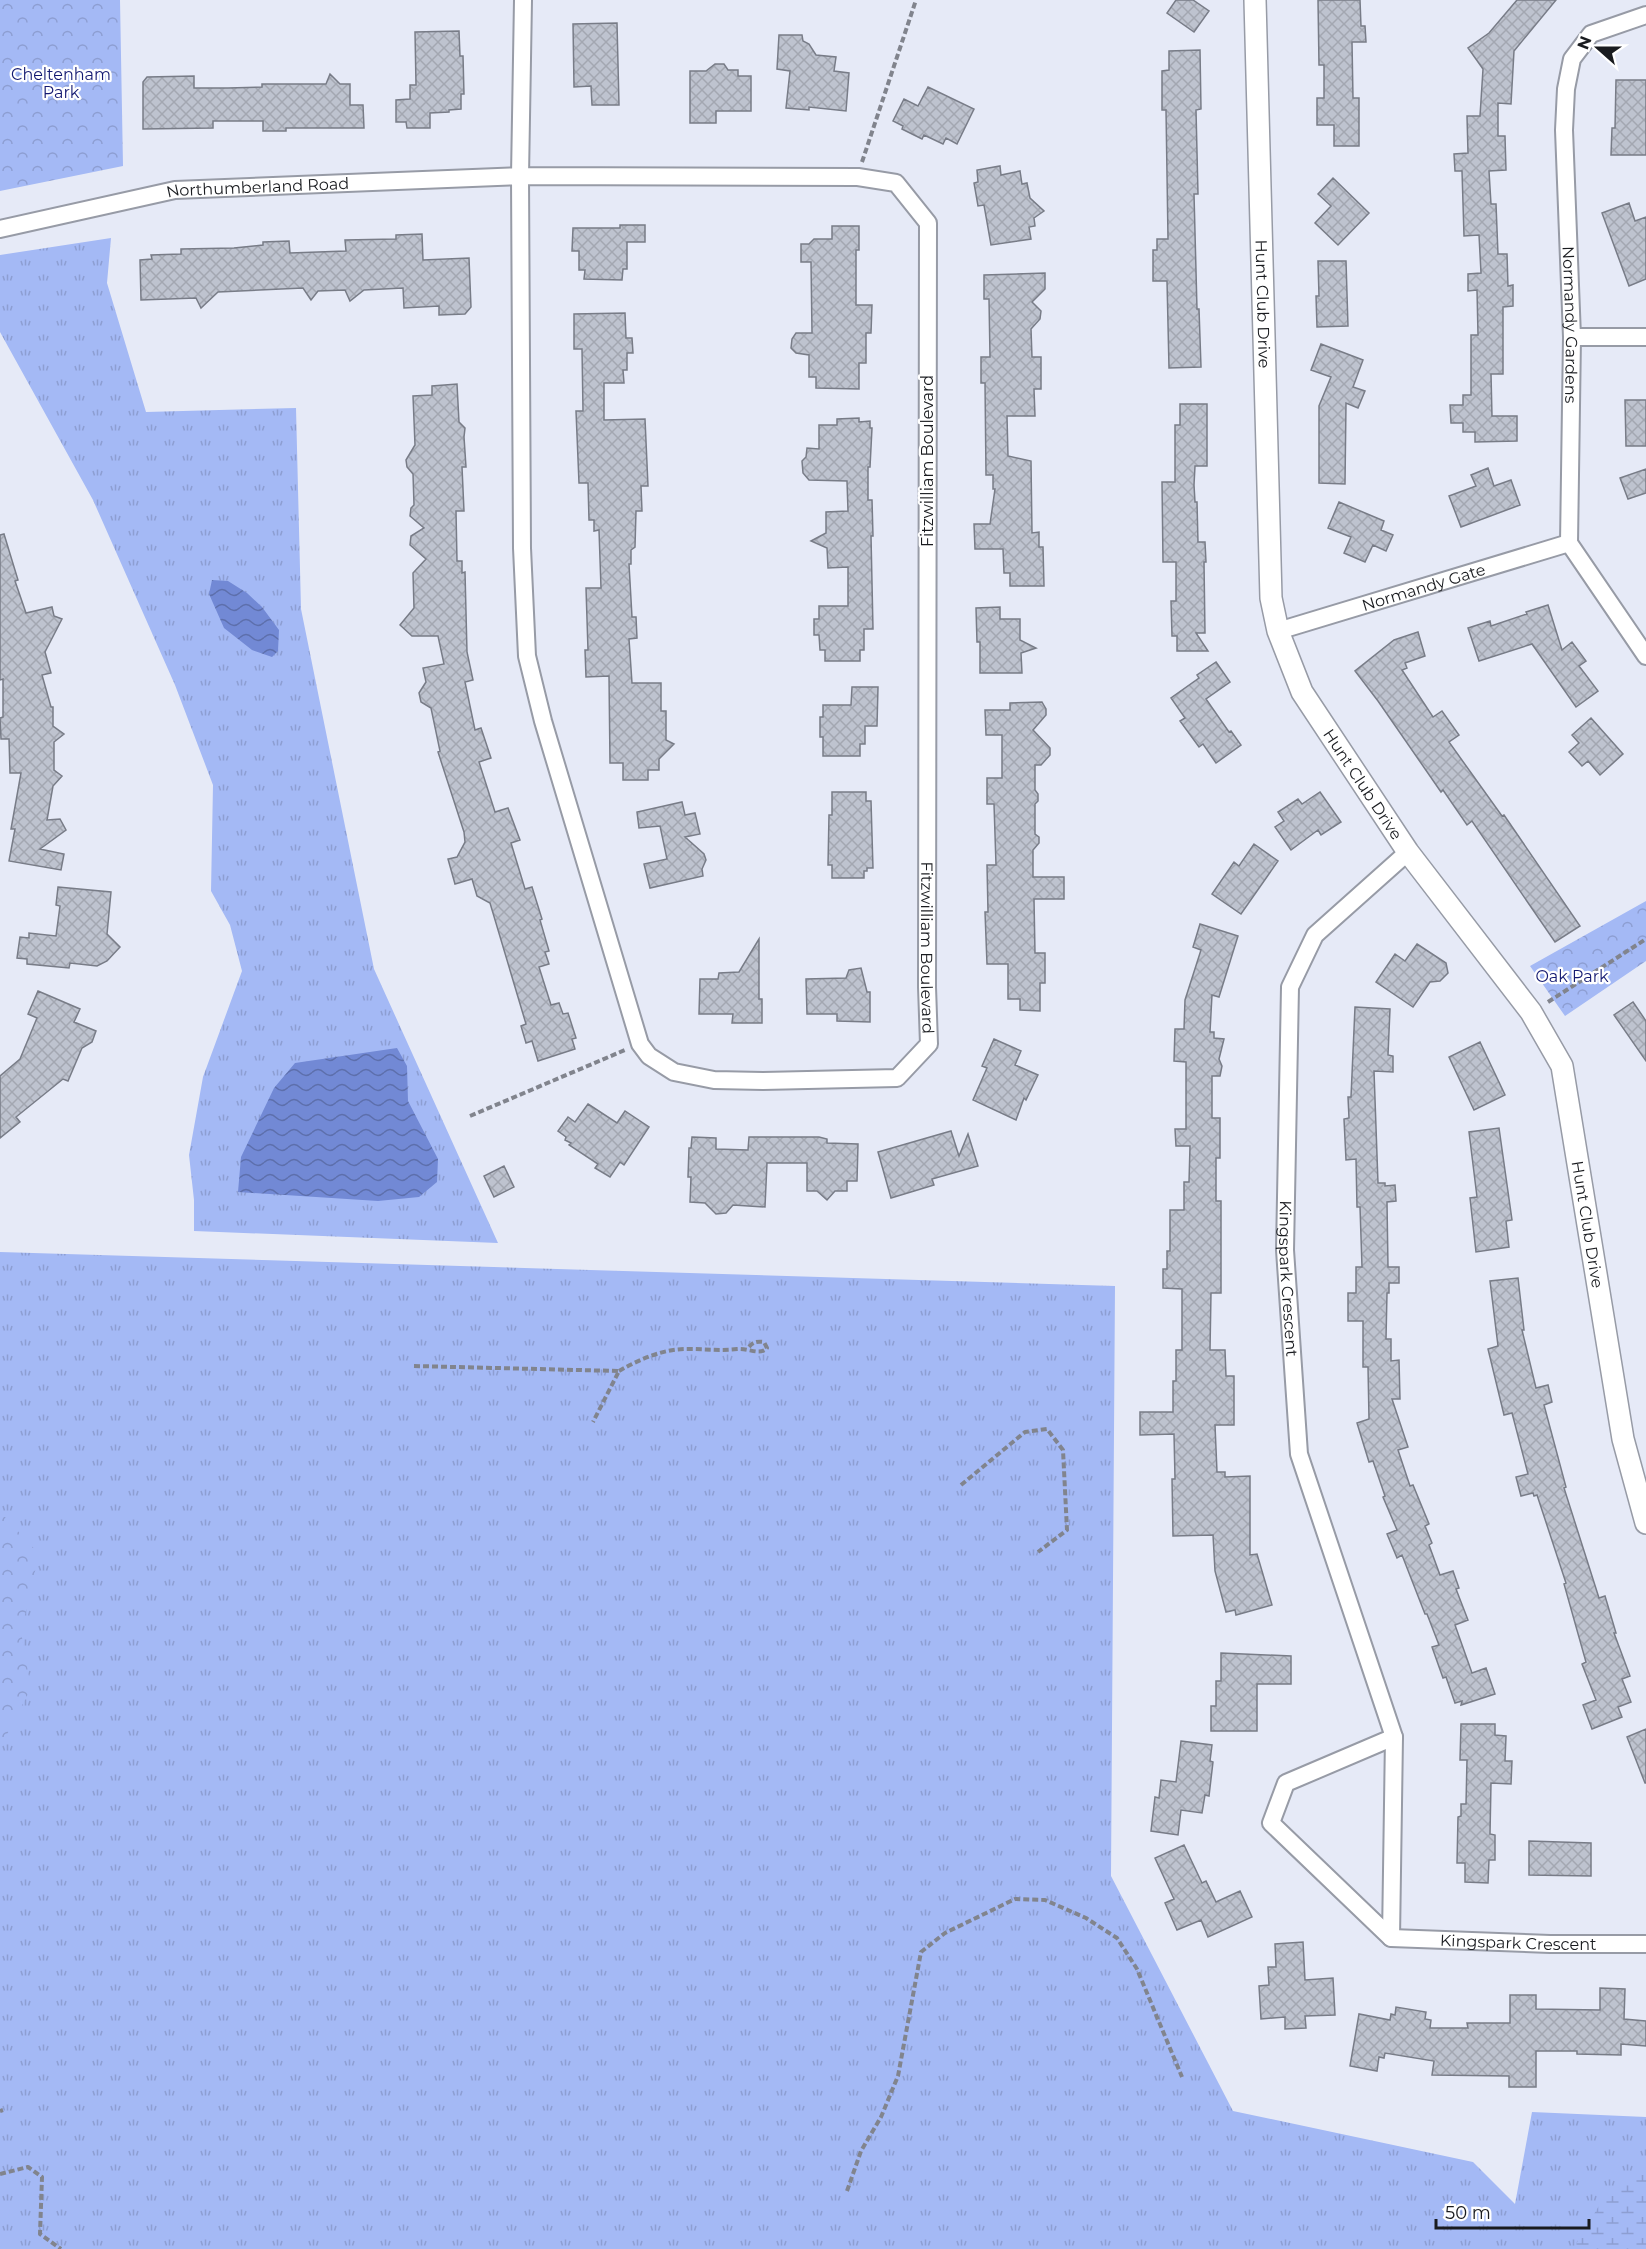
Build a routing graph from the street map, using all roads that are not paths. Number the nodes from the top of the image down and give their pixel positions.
1 (523, 0) edge
2 (1255, 0) edge
3 (1646, 15) edge
4 (520, 176) junction
5 (0, 229) edge
6 (1572, 337) junction
7 (1646, 337) edge
8 (1569, 543) junction
9 (1278, 631) junction
10 (1646, 656) edge
11 (1408, 852) junction
12 (1646, 1523) edge
13 (1394, 1737) junction
14 (1391, 1938) junction
15 (1646, 1944) edge

1 - 4 street
2 - 9 street, Hunt Club Drive
3 - 6 street, Normandy Gardens
4 - 4 street, Fitzwilliam Boulevard
4 - 5 street, Northumberland Road
6 - 7 street
6 - 8 street, Normandy Gardens
8 - 9 street, Normandy Gate
8 - 10 street
9 - 11 street, Hunt Club Drive
11 - 12 street, Hunt Club Drive
11 - 13 street, Kingspark Crescent
13 - 14 street, Kingspark Crescent
13 - 14 street
14 - 15 street, Kingspark Crescent

